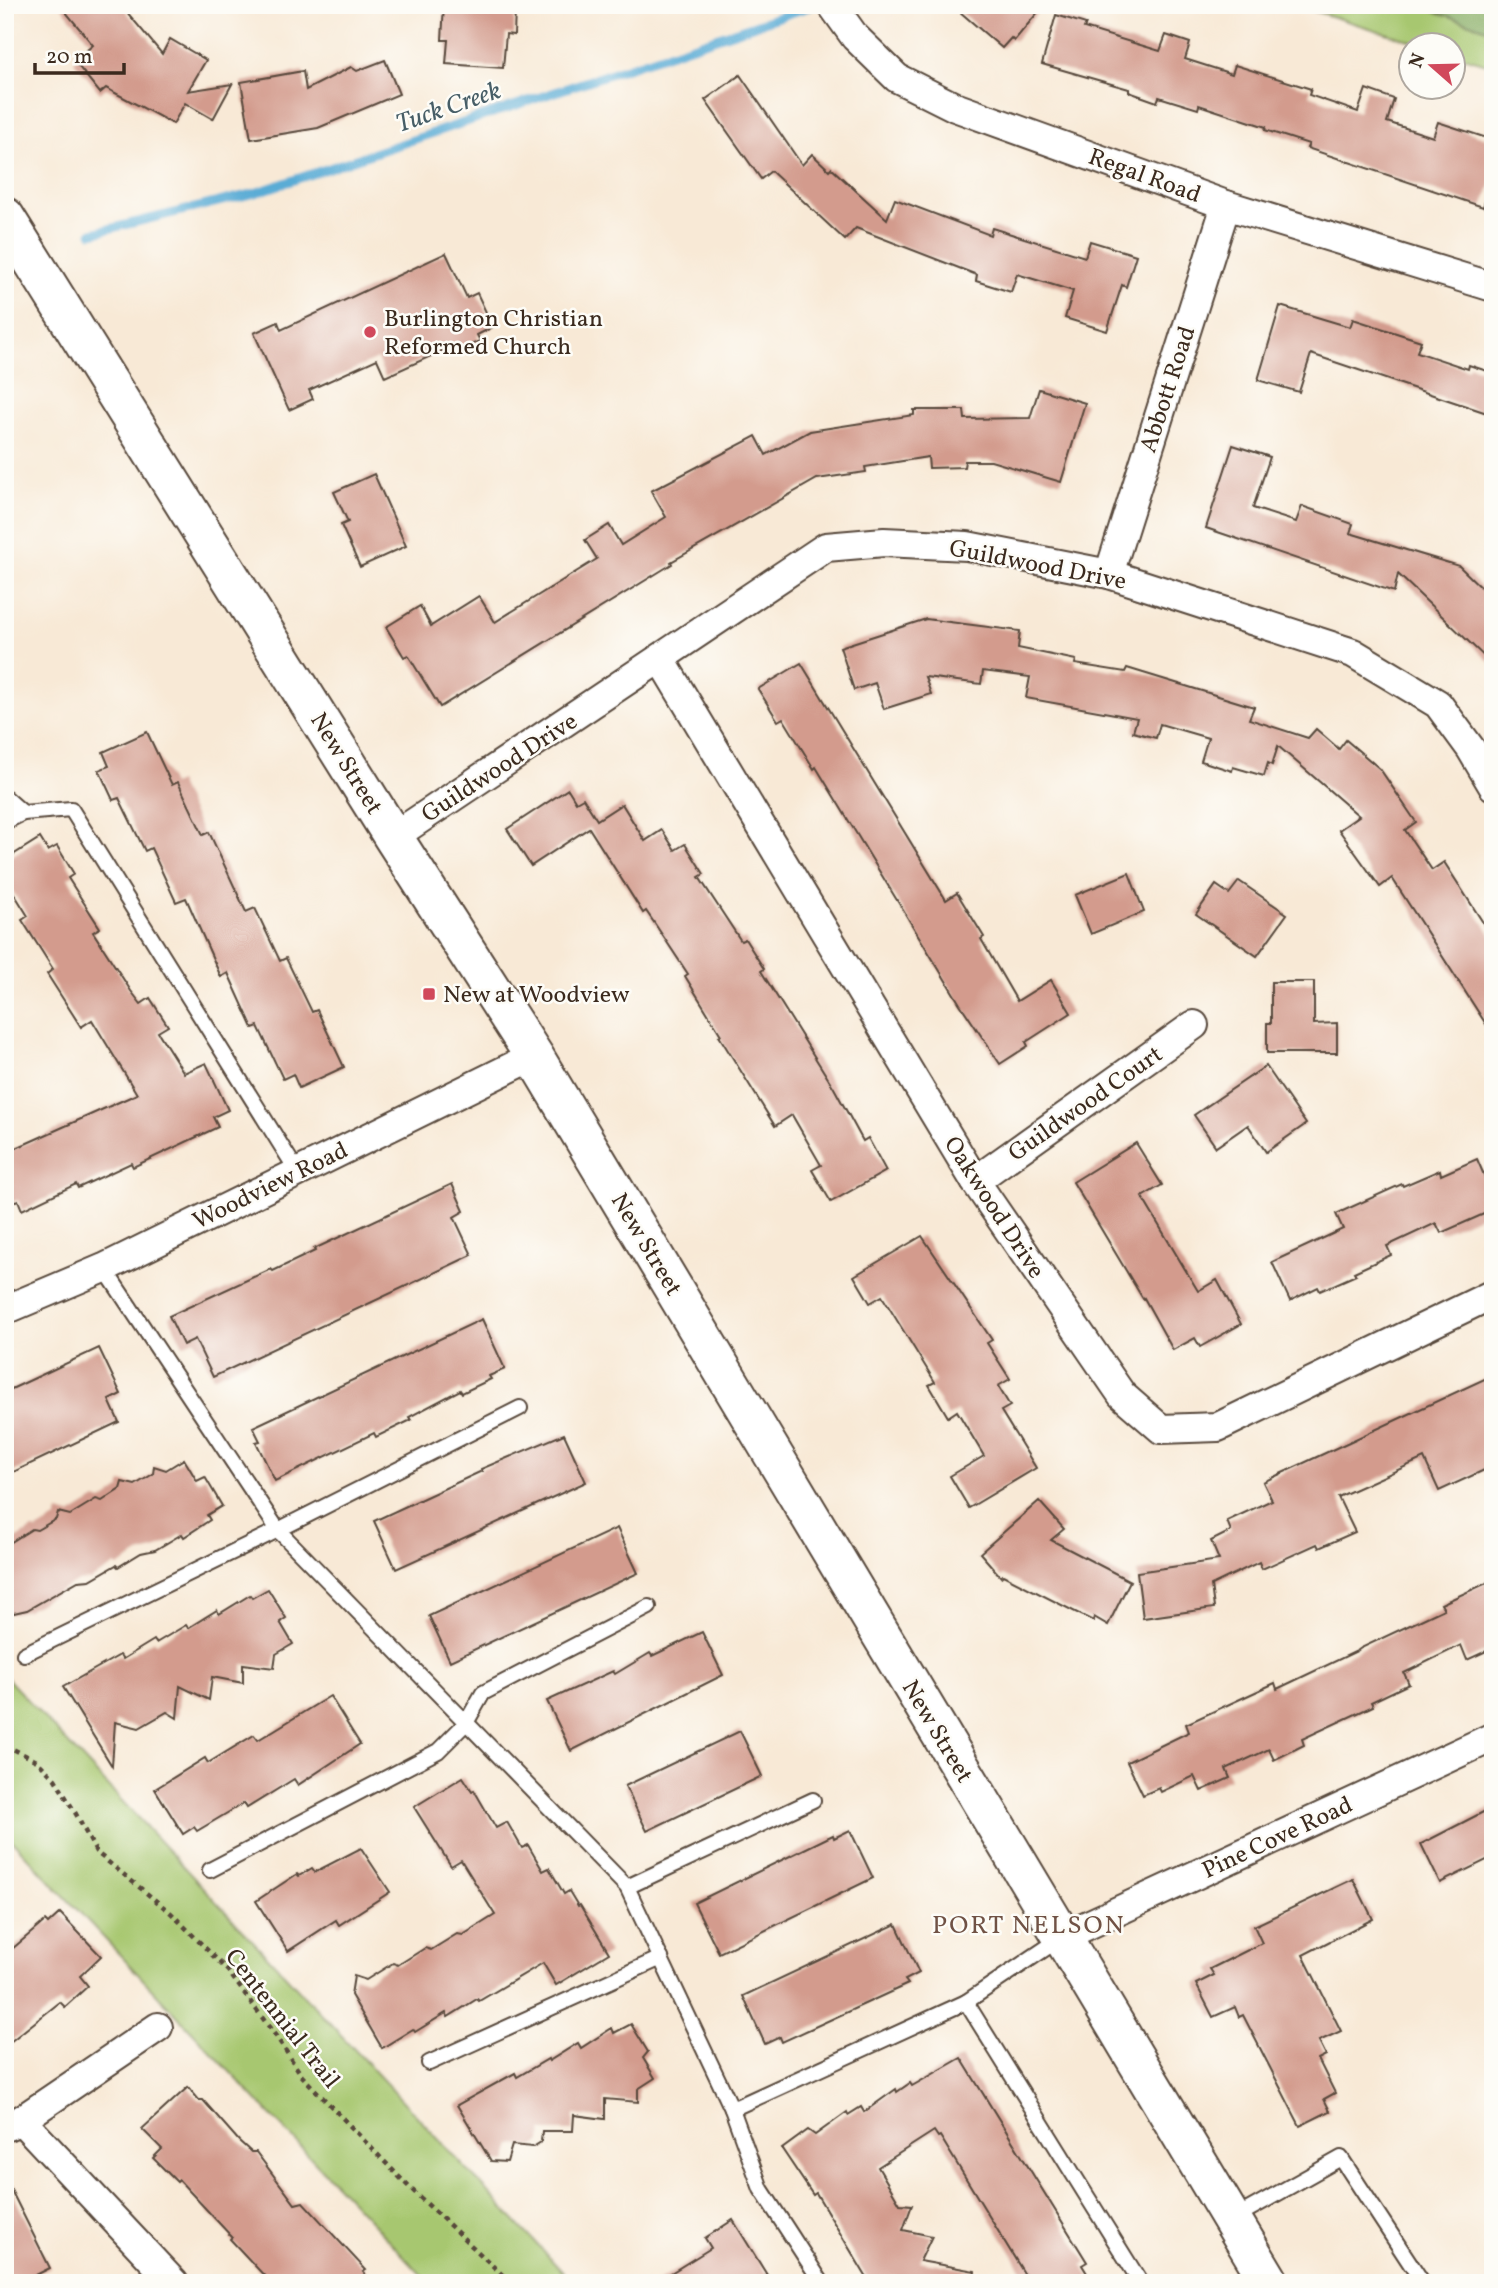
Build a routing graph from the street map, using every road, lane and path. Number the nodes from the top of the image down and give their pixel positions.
1 (834, 9) edge
2 (1226, 205) junction
3 (12, 229) edge
4 (1493, 287) edge
5 (1108, 574) junction
6 (661, 660) junction
7 (1493, 786) edge
8 (5, 797) edge
9 (23, 813) junction
10 (5, 822) edge
11 (393, 837) junction
12 (1194, 1025) dead end
13 (534, 1056) junction
14 (297, 1171) junction
15 (975, 1181) junction
16 (104, 1268) junction
17 (1493, 1294) edge
18 (5, 1310) edge
19 (520, 1408) dead end
20 (278, 1530) junction
21 (649, 1607) dead end
22 (23, 1654) dead end
23 (466, 1723) junction
24 (1493, 1737) edge
25 (5, 1745) edge
26 (813, 1800) dead end
27 (210, 1870) dead end
28 (627, 1887) junction
29 (1062, 1937) junction
30 (661, 1958) junction
31 (966, 2002) junction
32 (158, 2027) dead end
33 (429, 2063) dead end
34 (732, 2109) junction
35 (13, 2124) edge
36 (1231, 2220) junction
37 (174, 2283) edge
38 (511, 2283) edge
39 (822, 2283) edge
40 (1141, 2283) edge
41 (1270, 2283) edge
42 (1423, 2283) edge

1 - 2 street, Regal Road
2 - 4 street, Regal Road
2 - 5 street, Abbott Road
3 - 11 main road, New Street
5 - 6 street, Guildwood Drive
5 - 7 street, Guildwood Drive
6 - 11 street, Guildwood Drive
6 - 15 street, Oakwood Drive
8 - 9 lane
9 - 10 lane
9 - 14 lane
11 - 13 main road, New Street
12 - 15 street, Guildwood Court
13 - 14 street, Woodview Road
13 - 29 main road, New Street
14 - 16 street, Woodview Road
15 - 17 street, Oakwood Drive
16 - 18 street, Woodview Road
16 - 20 lane
19 - 20 lane
20 - 22 lane
20 - 23 lane
21 - 23 lane
23 - 27 lane
23 - 28 lane
24 - 29 street, Pine Cove Road
25 - 38 path, Centennial Trail
26 - 28 lane
28 - 30 lane
29 - 31 lane
29 - 36 main road, New Street
30 - 33 lane
30 - 34 lane
31 - 34 lane
31 - 40 lane
32 - 35 street
34 - 39 lane
35 - 37 street
36 - 41 main road, New Street
36 - 42 lane

